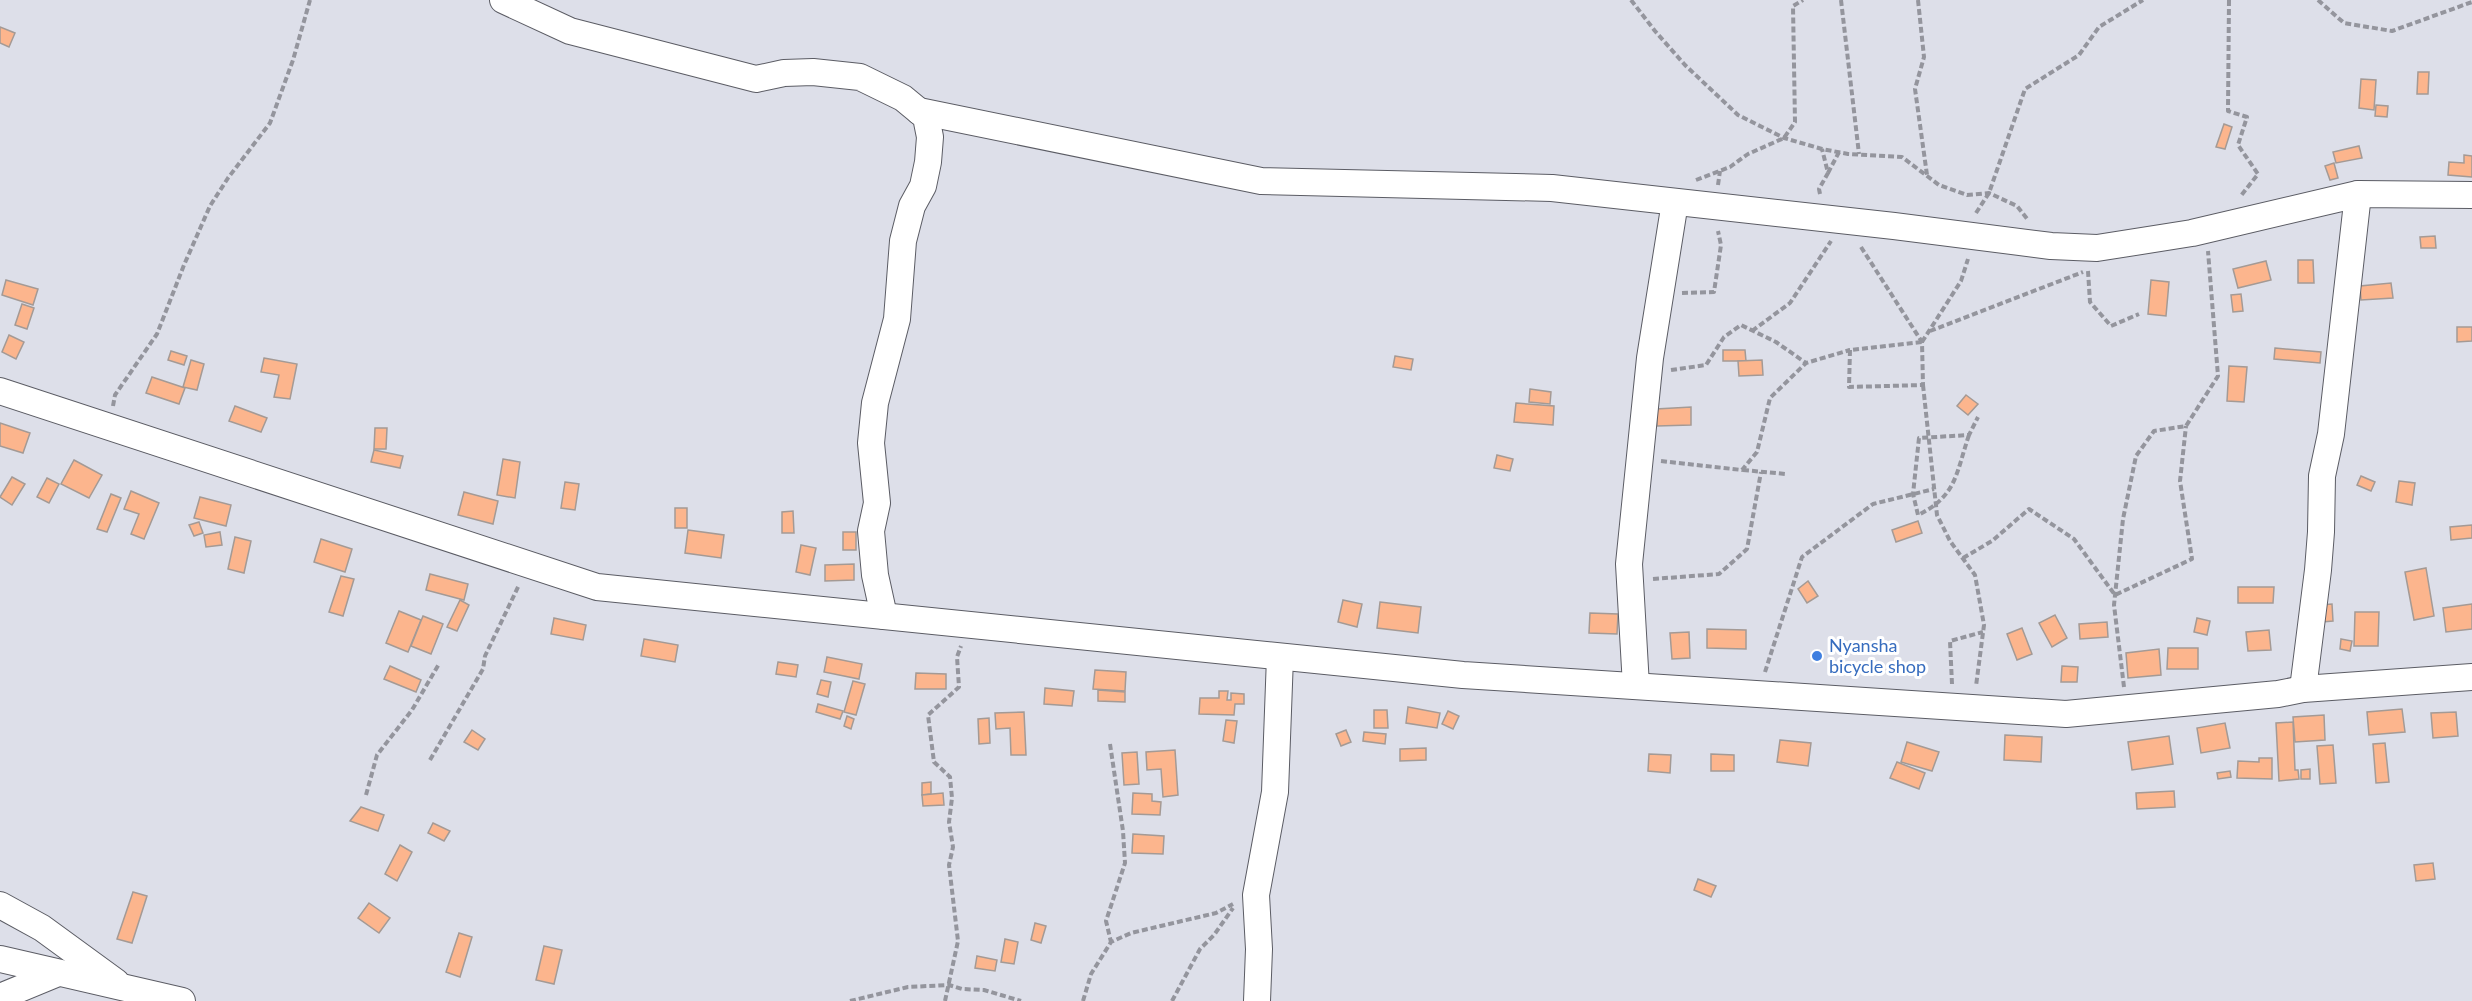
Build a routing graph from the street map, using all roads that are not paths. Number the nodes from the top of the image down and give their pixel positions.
1 (503, 0) edge
2 (919, 111) junction
3 (2358, 194) junction
4 (2472, 195) edge
5 (1675, 202) junction
6 (0, 391) edge
7 (884, 616) junction
8 (1280, 657) junction
9 (2472, 677) edge
10 (1636, 686) junction
11 (2303, 689) junction
12 (0, 905) edge
13 (0, 959) edge
14 (58, 973) junction
15 (123, 987) junction
16 (0, 997) edge
17 (182, 1001) edge
18 (1257, 1001) edge

1 - 2 street
2 - 5 street
2 - 7 street
3 - 4 street
3 - 5 street
3 - 11 street
5 - 10 street
6 - 7 street
7 - 8 street
8 - 10 street
8 - 18 street
9 - 11 street
10 - 11 street
12 - 15 street
13 - 14 street
14 - 15 street
14 - 16 street
15 - 17 street

